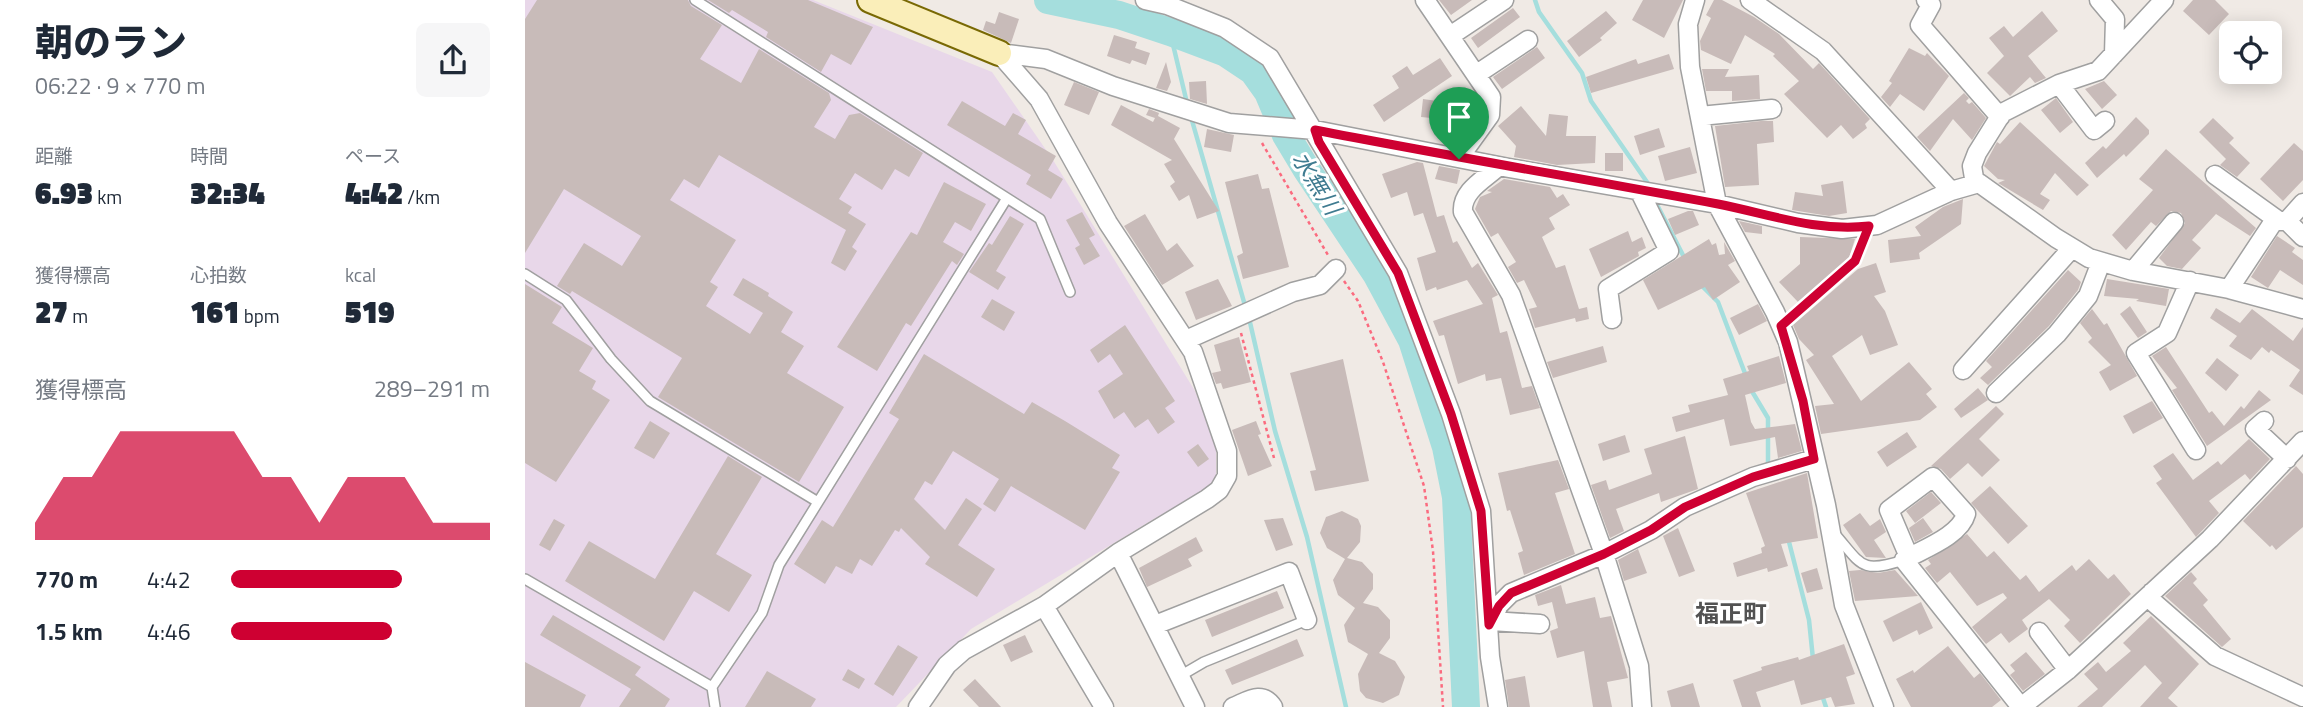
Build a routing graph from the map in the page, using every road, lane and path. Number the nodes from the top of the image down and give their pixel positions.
1 (695, 0) edge
2 (870, 0) edge
3 (1145, 0) edge
4 (1425, 0) edge
5 (1504, 0) edge
6 (1695, 0) edge
7 (1750, 0) edge
8 (2099, 0) edge
9 (1931, 2) edge
10 (2159, 2) edge
11 (1450, 36) junction
12 (1528, 40) dead end
13 (999, 53) junction
14 (2114, 54) junction
15 (1477, 75) junction
16 (2059, 84) junction
17 (1772, 109) dead end
18 (1700, 116) junction
19 (2000, 117) junction
20 (2105, 121) dead end
21 (1258, 126) junction
22 (1309, 129) junction
23 (1459, 159) junction
24 (1499, 166) junction
25 (2215, 174) dead end
26 (1975, 184) junction
27 (1951, 191) junction
28 (1640, 192) junction
29 (1007, 198) junction
30 (2303, 203) edge
31 (1717, 204) junction
32 (2283, 221) junction
33 (2174, 222) dead end
34 (1869, 226) junction
35 (2303, 237) edge
36 (2072, 248) junction
37 (2101, 262) junction
38 (1336, 269) junction
39 (2133, 271) junction
40 (525, 274) edge
41 (2190, 281) junction
42 (2229, 289) junction
43 (1070, 292) dead end
44 (2303, 309) edge
45 (1244, 314) junction
46 (1612, 319) dead end
47 (1781, 326) junction
48 (1185, 341) junction
49 (1963, 370) dead end
50 (1996, 393) dead end
51 (2264, 421) dead end
52 (2303, 441) edge
53 (2196, 450) dead end
54 (1274, 458) dead end
55 (2287, 458) junction
56 (1814, 459) junction
57 (818, 502) junction
58 (1829, 528) junction
59 (1118, 553) junction
60 (1604, 554) junction
61 (1906, 558) junction
62 (525, 579) edge
63 (2152, 592) junction
64 (1044, 606) junction
65 (1307, 620) joint
66 (1490, 623) junction
67 (1540, 624) dead end
68 (1155, 625) junction
69 (2039, 632) dead end
70 (2068, 670) junction
71 (1180, 676) junction
72 (712, 687) junction
73 (2303, 697) edge
74 (2043, 701) edge
75 (1241, 705) edge
76 (715, 707) edge
77 (918, 707) edge
78 (1104, 707) edge
79 (1195, 707) edge
80 (1273, 707) edge
81 (1443, 707) edge
82 (1497, 707) edge
83 (1641, 707) edge
84 (1884, 707) edge

1 - 29 lane
2 - 13 street
3 - 22 street
4 - 11 street
5 - 11 street
6 - 18 street
7 - 27 street
8 - 14 street
9 - 19 street
10 - 14 street
11 - 15 street
12 - 15 street
13 - 21 street
13 - 48 street
14 - 16 street
15 - 23 street
16 - 19 street
16 - 20 street
17 - 18 street
18 - 31 street
19 - 26 street
21 - 22 street
21 - 38 path
22 - 23 street
22 - 66 street
23 - 24 street
24 - 28 street
24 - 60 street
25 - 32 street
26 - 27 street
26 - 36 street
27 - 34 street
28 - 31 street
28 - 46 street
29 - 43 lane
29 - 57 lane
30 - 32 street
31 - 34 street
31 - 47 street
32 - 35 street
32 - 42 street
33 - 39 street
34 - 47 lane
36 - 37 street
36 - 49 street
37 - 39 street
37 - 50 street
38 - 45 street
38 - 81 path
39 - 41 street
40 - 57 lane
41 - 42 street
41 - 53 street
42 - 44 street
45 - 48 street
45 - 54 path
47 - 56 street
48 - 59 street
51 - 55 street
52 - 55 street
55 - 63 street
56 - 58 street
56 - 60 street
57 - 72 lane
58 - 61 lane
58 - 84 street
59 - 64 street
59 - 68 street
60 - 66 street
60 - 83 street
61 - 61 street
61 - 74 street
62 - 72 lane
63 - 70 street
63 - 73 street
64 - 77 street
64 - 78 street
65 - 68 street
65 - 71 lane
66 - 67 street
66 - 82 street
68 - 71 street
69 - 70 street
70 - 74 street
71 - 79 street
72 - 76 lane
75 - 80 street

